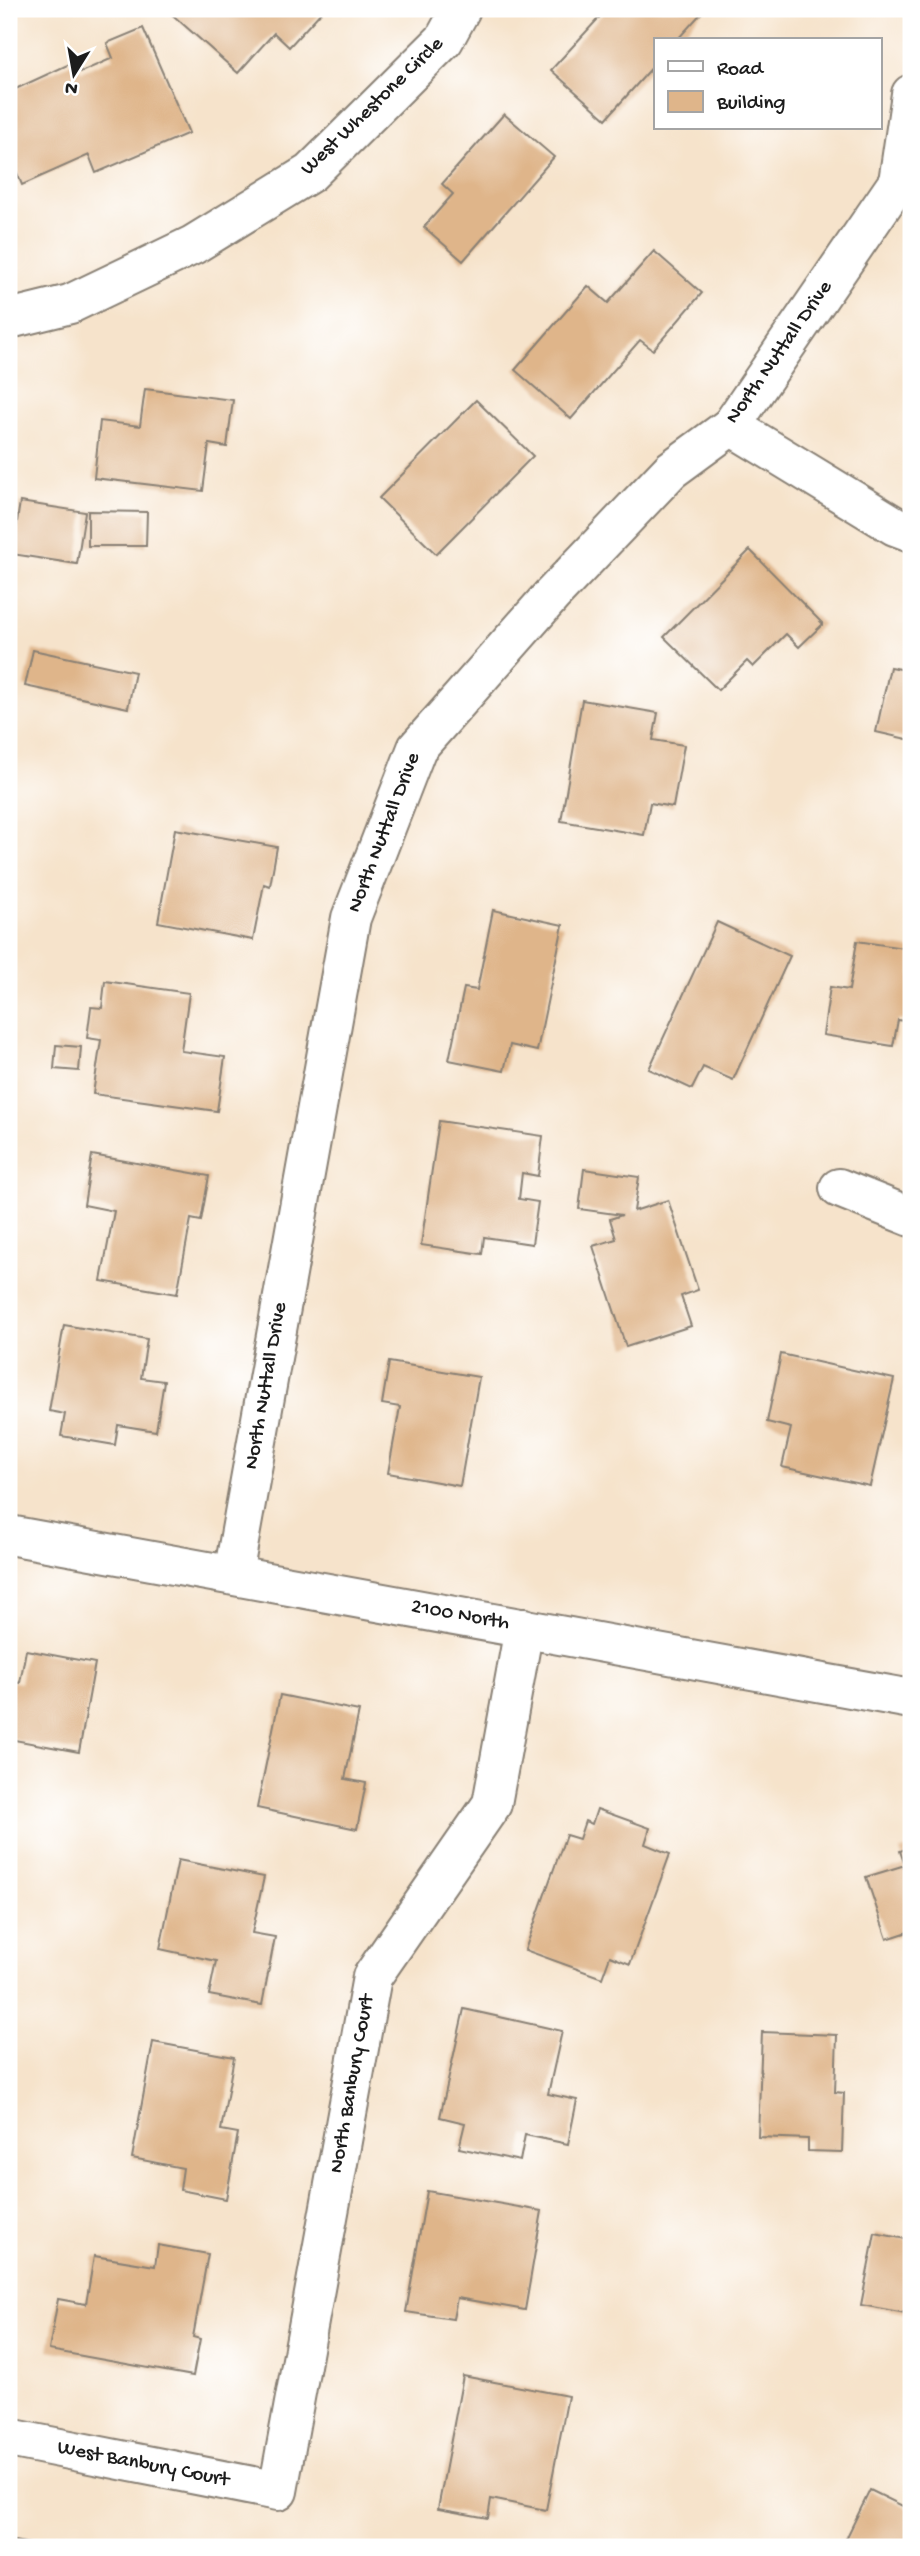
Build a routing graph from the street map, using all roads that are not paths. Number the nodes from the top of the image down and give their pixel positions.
1 (461, 9) edge
2 (911, 94) edge
3 (9, 319) edge
4 (731, 426) junction
5 (911, 532) edge
6 (839, 1188) dead end
7 (911, 1217) edge
8 (9, 1535) edge
9 (233, 1574) junction
10 (524, 1628) junction
11 (911, 1699) edge
12 (9, 2438) edge
13 (278, 2491) joint

1 - 3 street, West Whestone Circle
2 - 4 street, North Nuttall Drive
4 - 5 street
4 - 9 street, North Nuttall Drive
6 - 7 street
8 - 9 street, 2100 North
9 - 10 street, 2100 North
10 - 11 street, 2100 North
10 - 13 street, North Banbury Court
12 - 13 street, West Banbury Court

